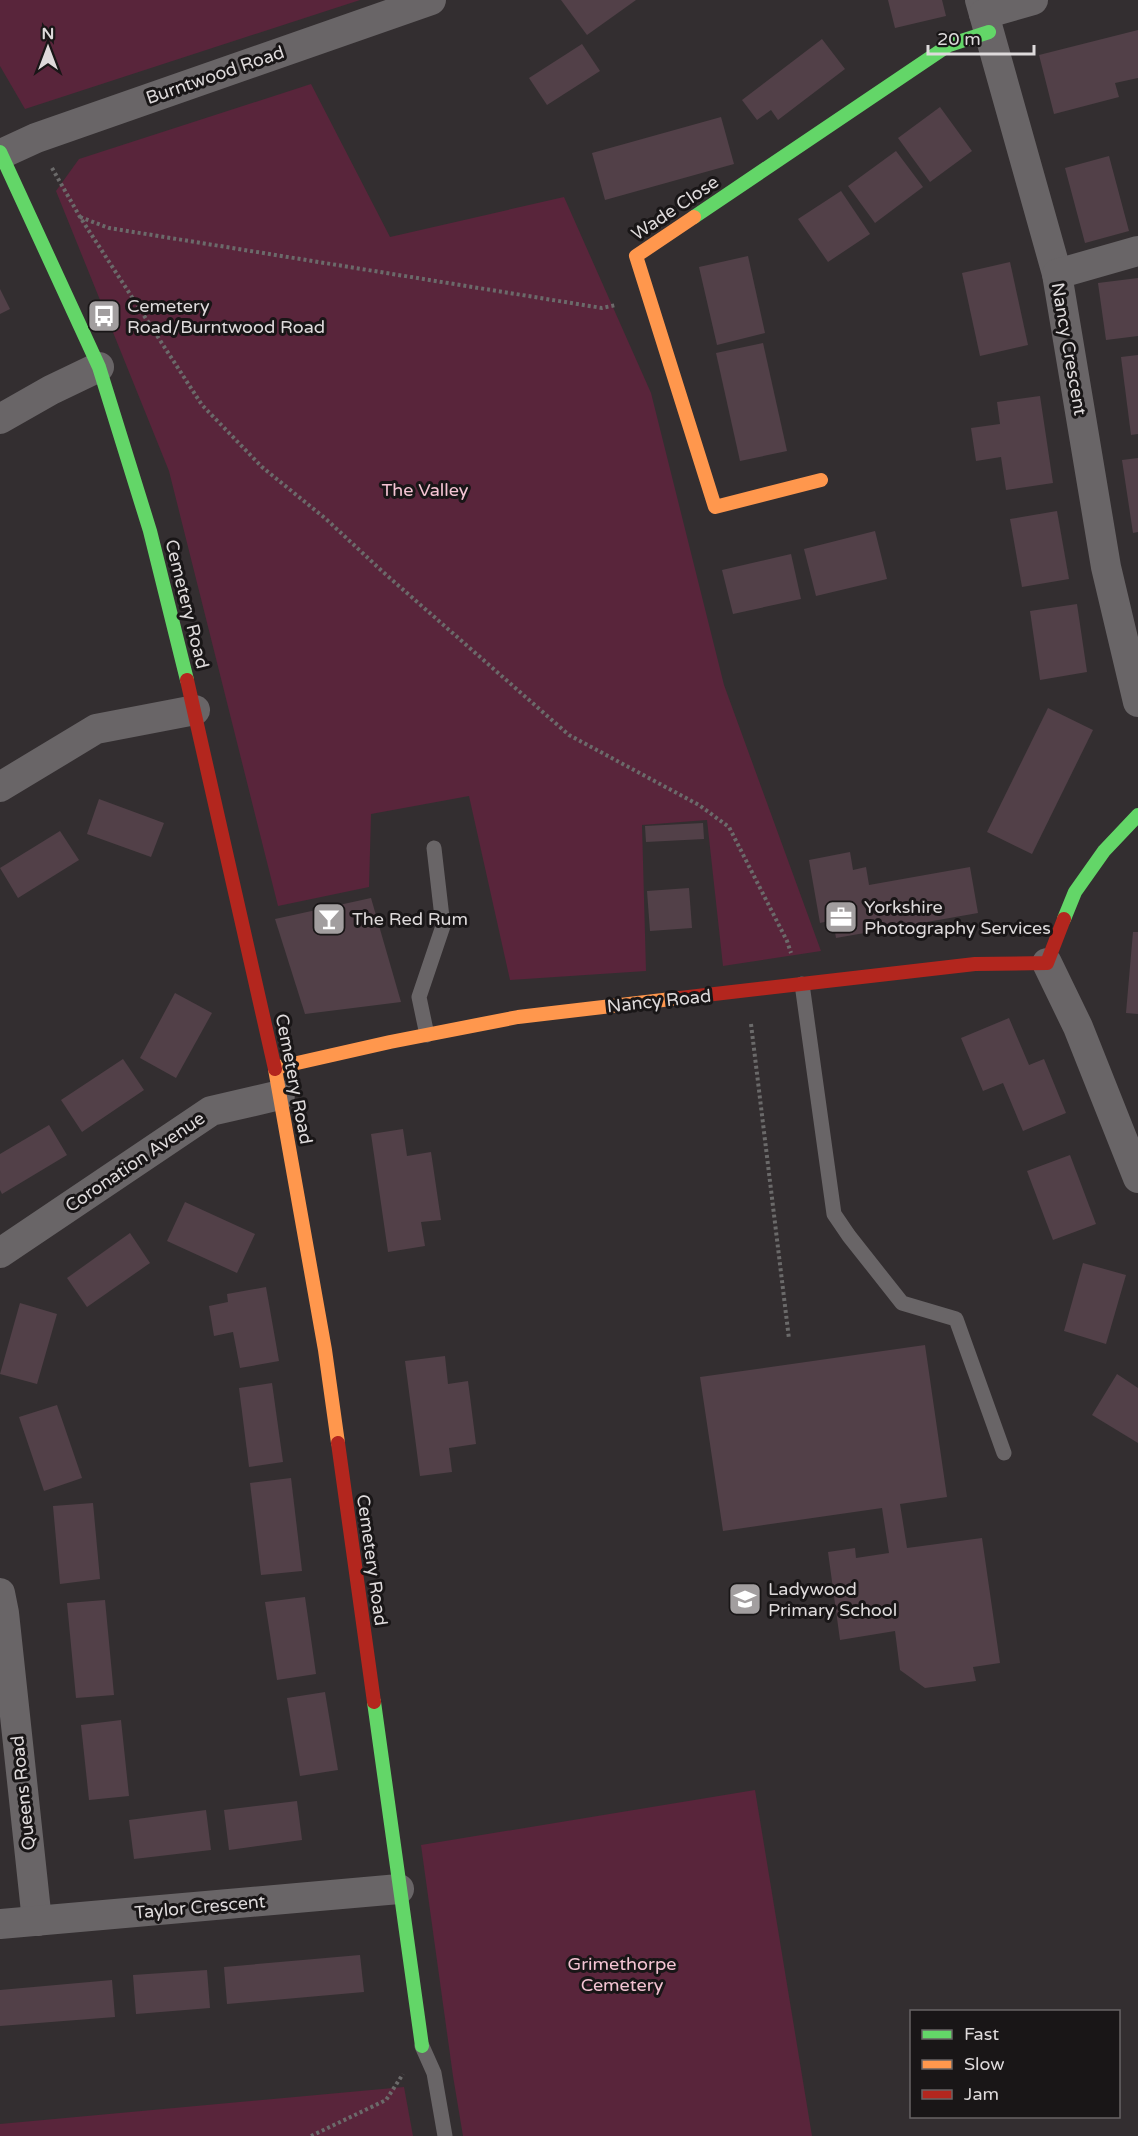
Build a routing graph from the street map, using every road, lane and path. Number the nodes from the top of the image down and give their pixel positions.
1 (431, 0) edge
2 (1033, 0) edge
3 (984, 15) edge
4 (36, 138) junction
5 (0, 154) edge
6 (80, 217) junction
7 (1138, 251) edge
8 (1057, 274) junction
9 (649, 297) junction
10 (99, 367) junction
11 (0, 419) edge
12 (821, 480) dead end
13 (1138, 702) edge
14 (195, 710) junction
15 (0, 787) edge
16 (1138, 814) edge
17 (434, 848) dead end
18 (1047, 963) junction
19 (802, 984) junction
20 (747, 992) junction
21 (427, 1035) junction
22 (277, 1081) junction
23 (1138, 1178) edge
24 (0, 1253) edge
25 (789, 1339) dead end
26 (1004, 1453) dead end
27 (0, 1593) edge
28 (399, 1889) junction
29 (37, 1921) junction
30 (0, 1924) edge
31 (422, 2046) junction
32 (311, 2136) edge
33 (445, 2136) edge

1 - 4 street, Burntwood Road
2 - 3 street
3 - 8 street, Nancy Crescent
3 - 9 street, Wade Close
4 - 5 street, Burntwood Road
4 - 6 path
5 - 10 street, Cemetery Road
6 - 9 path
6 - 19 path
7 - 8 street
8 - 13 street, Nancy Crescent
9 - 12 street, Wade Close
10 - 11 street
10 - 14 street, Cemetery Road
14 - 15 street
14 - 22 street, Cemetery Road
16 - 18 street
17 - 21 lane
18 - 19 street, Nancy Road
18 - 23 street
19 - 20 street, Nancy Road
19 - 26 lane
20 - 21 street, Nancy Road
20 - 25 path
21 - 22 street, Nancy Road
22 - 24 street, Coronation Avenue
22 - 28 street, Cemetery Road
27 - 29 street, Queens Road
28 - 29 street, Taylor Crescent
28 - 31 street, Cemetery Road
29 - 30 street, Taylor Crescent
31 - 32 path
31 - 33 lane

